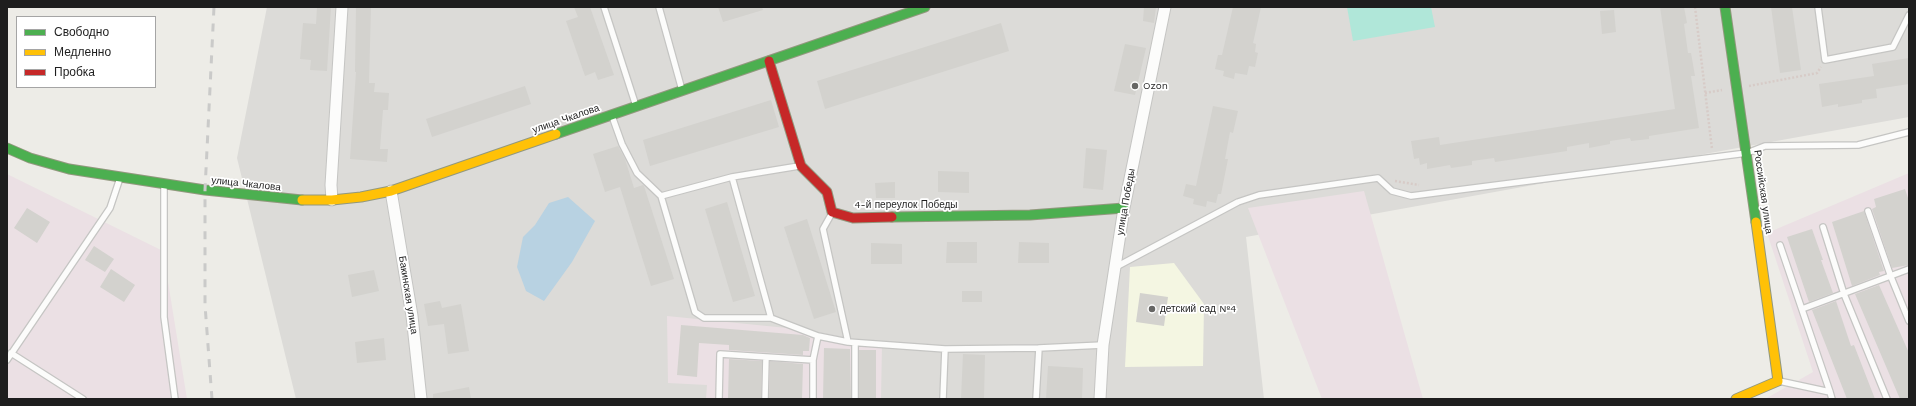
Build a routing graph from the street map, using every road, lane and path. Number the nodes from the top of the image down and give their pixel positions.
1 (342, 7) edge
2 (604, 7) edge
3 (659, 7) edge
4 (1165, 7) edge
5 (1695, 7) edge
6 (1725, 7) edge
7 (1818, 7) edge
8 (919, 8) edge
9 (1909, 16) edge
10 (769, 60) junction
11 (1825, 60) junction
12 (1736, 88) junction
13 (682, 90) junction
14 (1705, 93) junction
15 (636, 107) junction
16 (612, 115) junction
17 (1909, 132) edge
18 (7, 148) edge
19 (1712, 151) dead end
20 (1747, 153) junction
21 (802, 166) junction
22 (732, 177) junction
23 (120, 178) junction
24 (1378, 178) junction
25 (164, 183) junction
26 (1421, 185) dead end
27 (392, 191) junction
28 (662, 196) junction
29 (332, 200) junction
30 (1124, 208) junction
31 (1868, 211) dead end
32 (832, 212) junction
33 (1823, 227) dead end
34 (1780, 245) dead end
35 (1115, 267) junction
36 (1909, 269) edge
37 (1890, 277) junction
38 (1844, 294) junction
39 (1802, 309) junction
40 (771, 318) junction
41 (1909, 321) edge
42 (818, 336) junction
43 (848, 342) junction
44 (855, 344) junction
45 (1103, 345) junction
46 (1039, 348) junction
47 (945, 350) junction
48 (11, 353) junction
49 (766, 357) junction
50 (7, 360) edge
51 (813, 360) junction
52 (1778, 381) junction
53 (1830, 392) junction
54 (83, 399) edge
55 (175, 399) edge
56 (422, 399) edge
57 (719, 399) edge
58 (765, 399) edge
59 (813, 399) edge
60 (855, 399) edge
61 (943, 399) edge
62 (1036, 399) edge
63 (1100, 399) edge
64 (1736, 399) edge
65 (1832, 399) edge
66 (1887, 399) edge

1 - 29 street
2 - 15 lane
3 - 13 lane
4 - 30 street, улица Победы
5 - 14 path
6 - 12 street, Российская улица
7 - 11 lane
8 - 10 street, улица Чкалова
9 - 11 lane
10 - 13 street, улица Чкалова
10 - 21 street
11 - 12 path
12 - 14 path
12 - 20 street, Российская улица
13 - 15 street, улица Чкалова
14 - 19 path
15 - 16 street, улица Чкалова
16 - 27 street, улица Чкалова
16 - 28 lane
17 - 20 lane
18 - 23 street, улица Чкалова
20 - 24 lane
20 - 52 street, Российская улица
21 - 22 lane
21 - 32 street
22 - 28 lane
22 - 40 lane
23 - 25 street, улица Чкалова
23 - 48 lane
24 - 26 path
24 - 35 lane
25 - 29 street, улица Чкалова
25 - 55 lane
27 - 29 street, улица Чкалова
27 - 56 street, Бакинская улица
28 - 40 lane
30 - 32 street, 4-й переулок Победы
30 - 35 street, улица Победы
31 - 37 lane
32 - 43 lane
33 - 38 lane
34 - 39 lane
35 - 45 street, улица Победы
36 - 37 lane
37 - 38 lane
37 - 41 lane
38 - 39 lane
38 - 66 lane
39 - 53 lane
40 - 42 lane
42 - 43 lane
42 - 51 lane
43 - 44 lane
44 - 47 lane
44 - 60 lane
45 - 46 lane
45 - 63 street, улица Победы
46 - 47 lane
46 - 62 lane
47 - 61 lane
48 - 50 lane
48 - 54 lane
49 - 51 lane
49 - 57 lane
49 - 58 lane
51 - 59 lane
52 - 53 lane
52 - 64 street
53 - 65 lane

